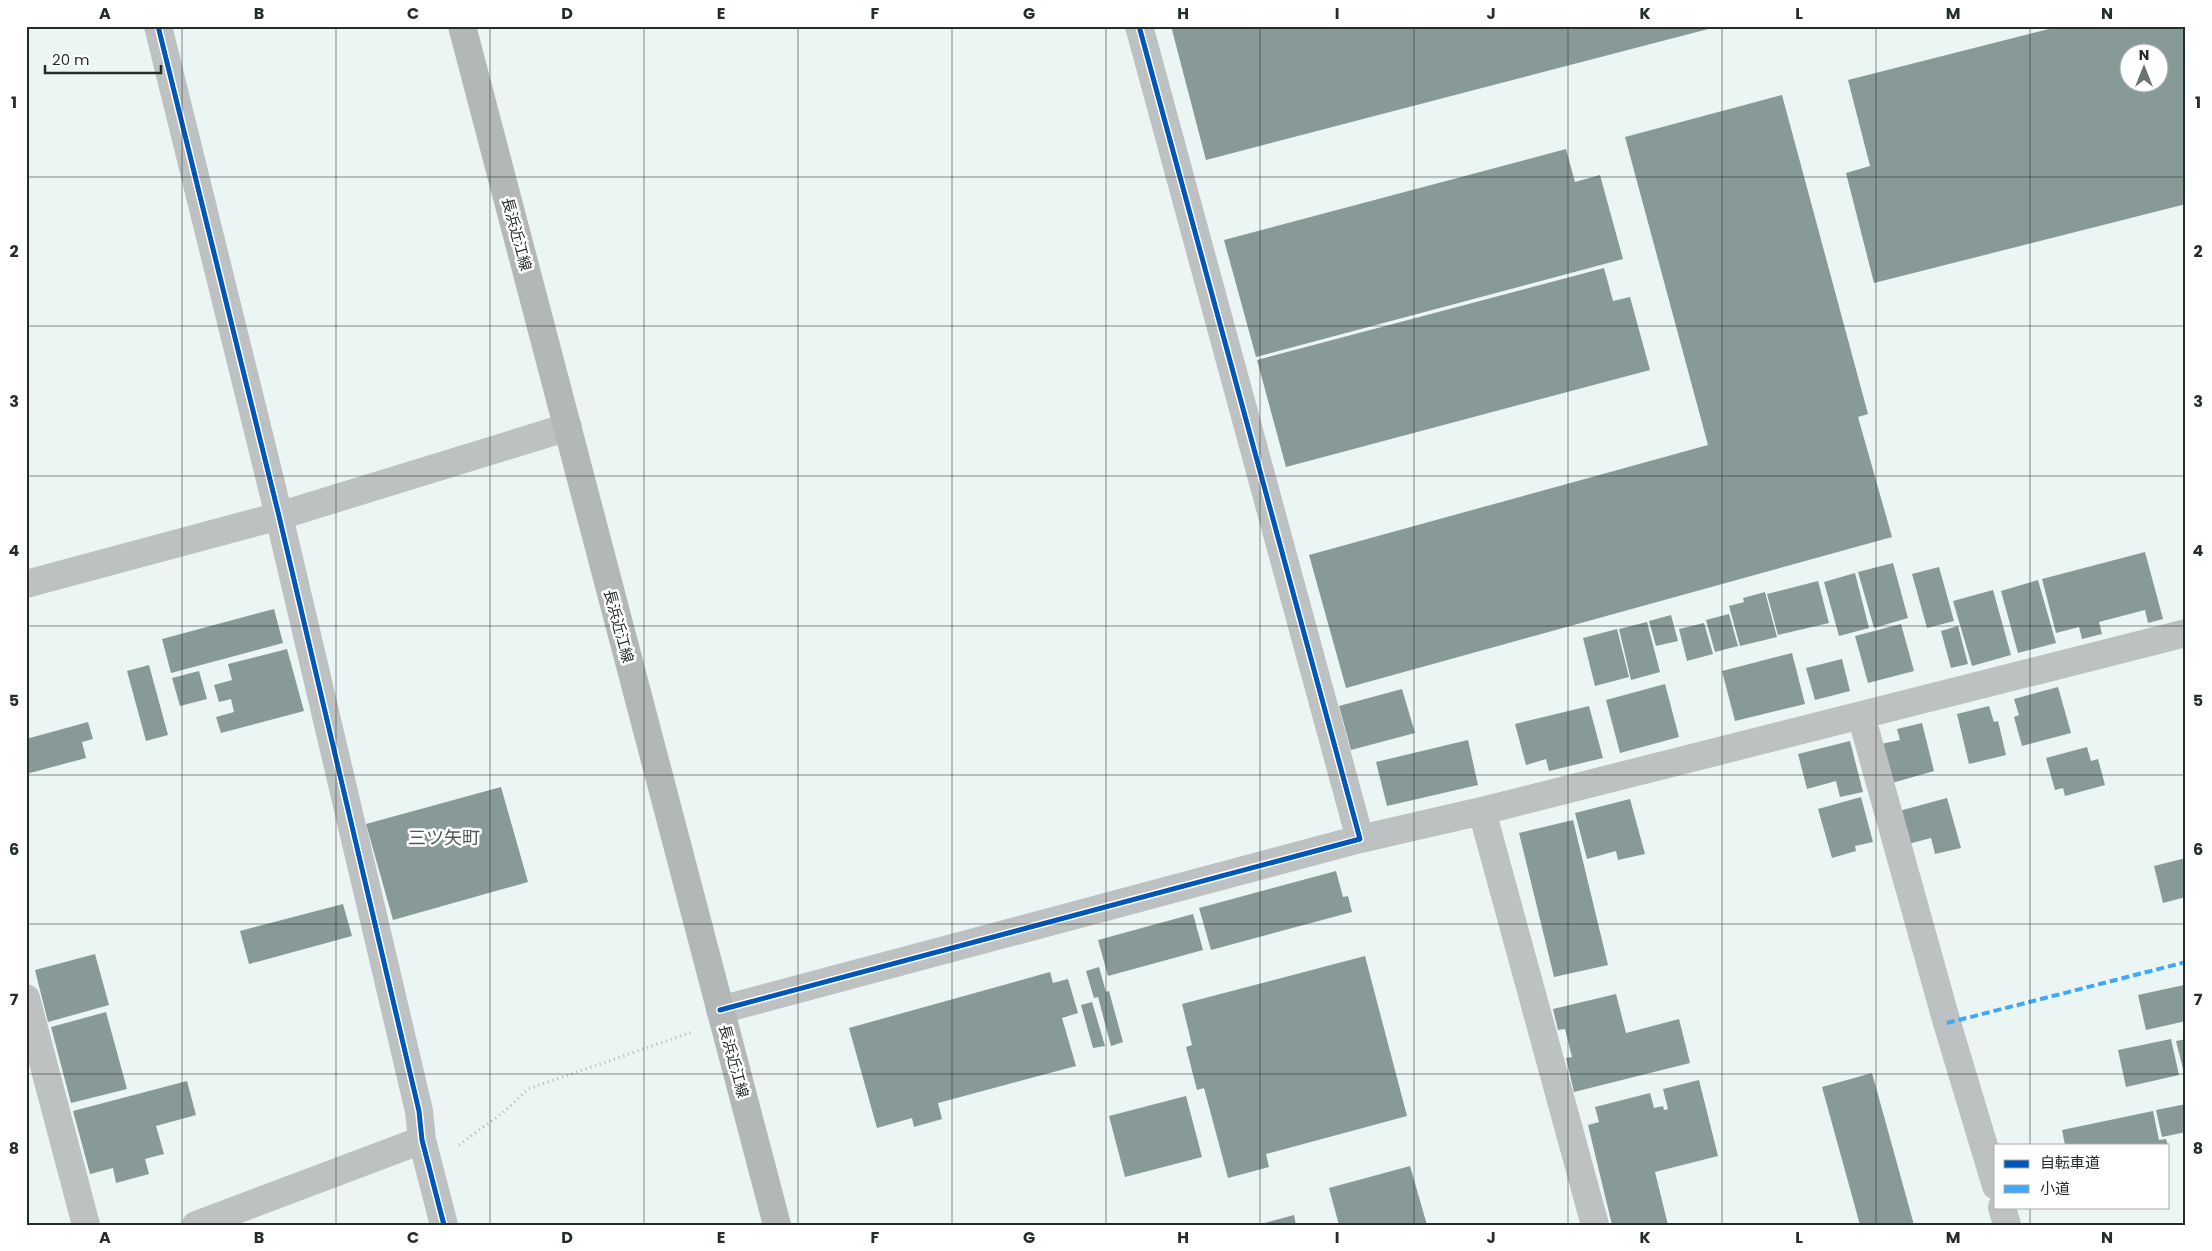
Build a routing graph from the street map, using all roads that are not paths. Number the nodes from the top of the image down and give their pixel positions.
1 (158, 26) edge
2 (462, 26) edge
3 (1140, 26) edge
4 (568, 427) junction
5 (278, 516) junction
6 (26, 584) edge
7 (2186, 633) edge
8 (1861, 715) junction
9 (1482, 811) junction
10 (1360, 839) junction
11 (26, 998) edge
12 (720, 1010) junction
13 (425, 1152) junction
14 (1994, 1179) edge
15 (2002, 1208) edge
16 (86, 1225) edge
17 (196, 1225) edge
18 (444, 1225) edge
19 (777, 1225) edge
20 (1595, 1225) edge
21 (2007, 1225) edge

1 - 5 street
2 - 4 main road, 長浜近江線
3 - 10 street
4 - 5 street
4 - 12 main road, 長浜近江線
5 - 6 street
5 - 13 street
7 - 8 street
8 - 9 street
8 - 14 street
9 - 10 street
9 - 20 street
10 - 12 street
11 - 16 street
12 - 19 main road, 長浜近江線
13 - 17 street
13 - 18 street
15 - 21 street

